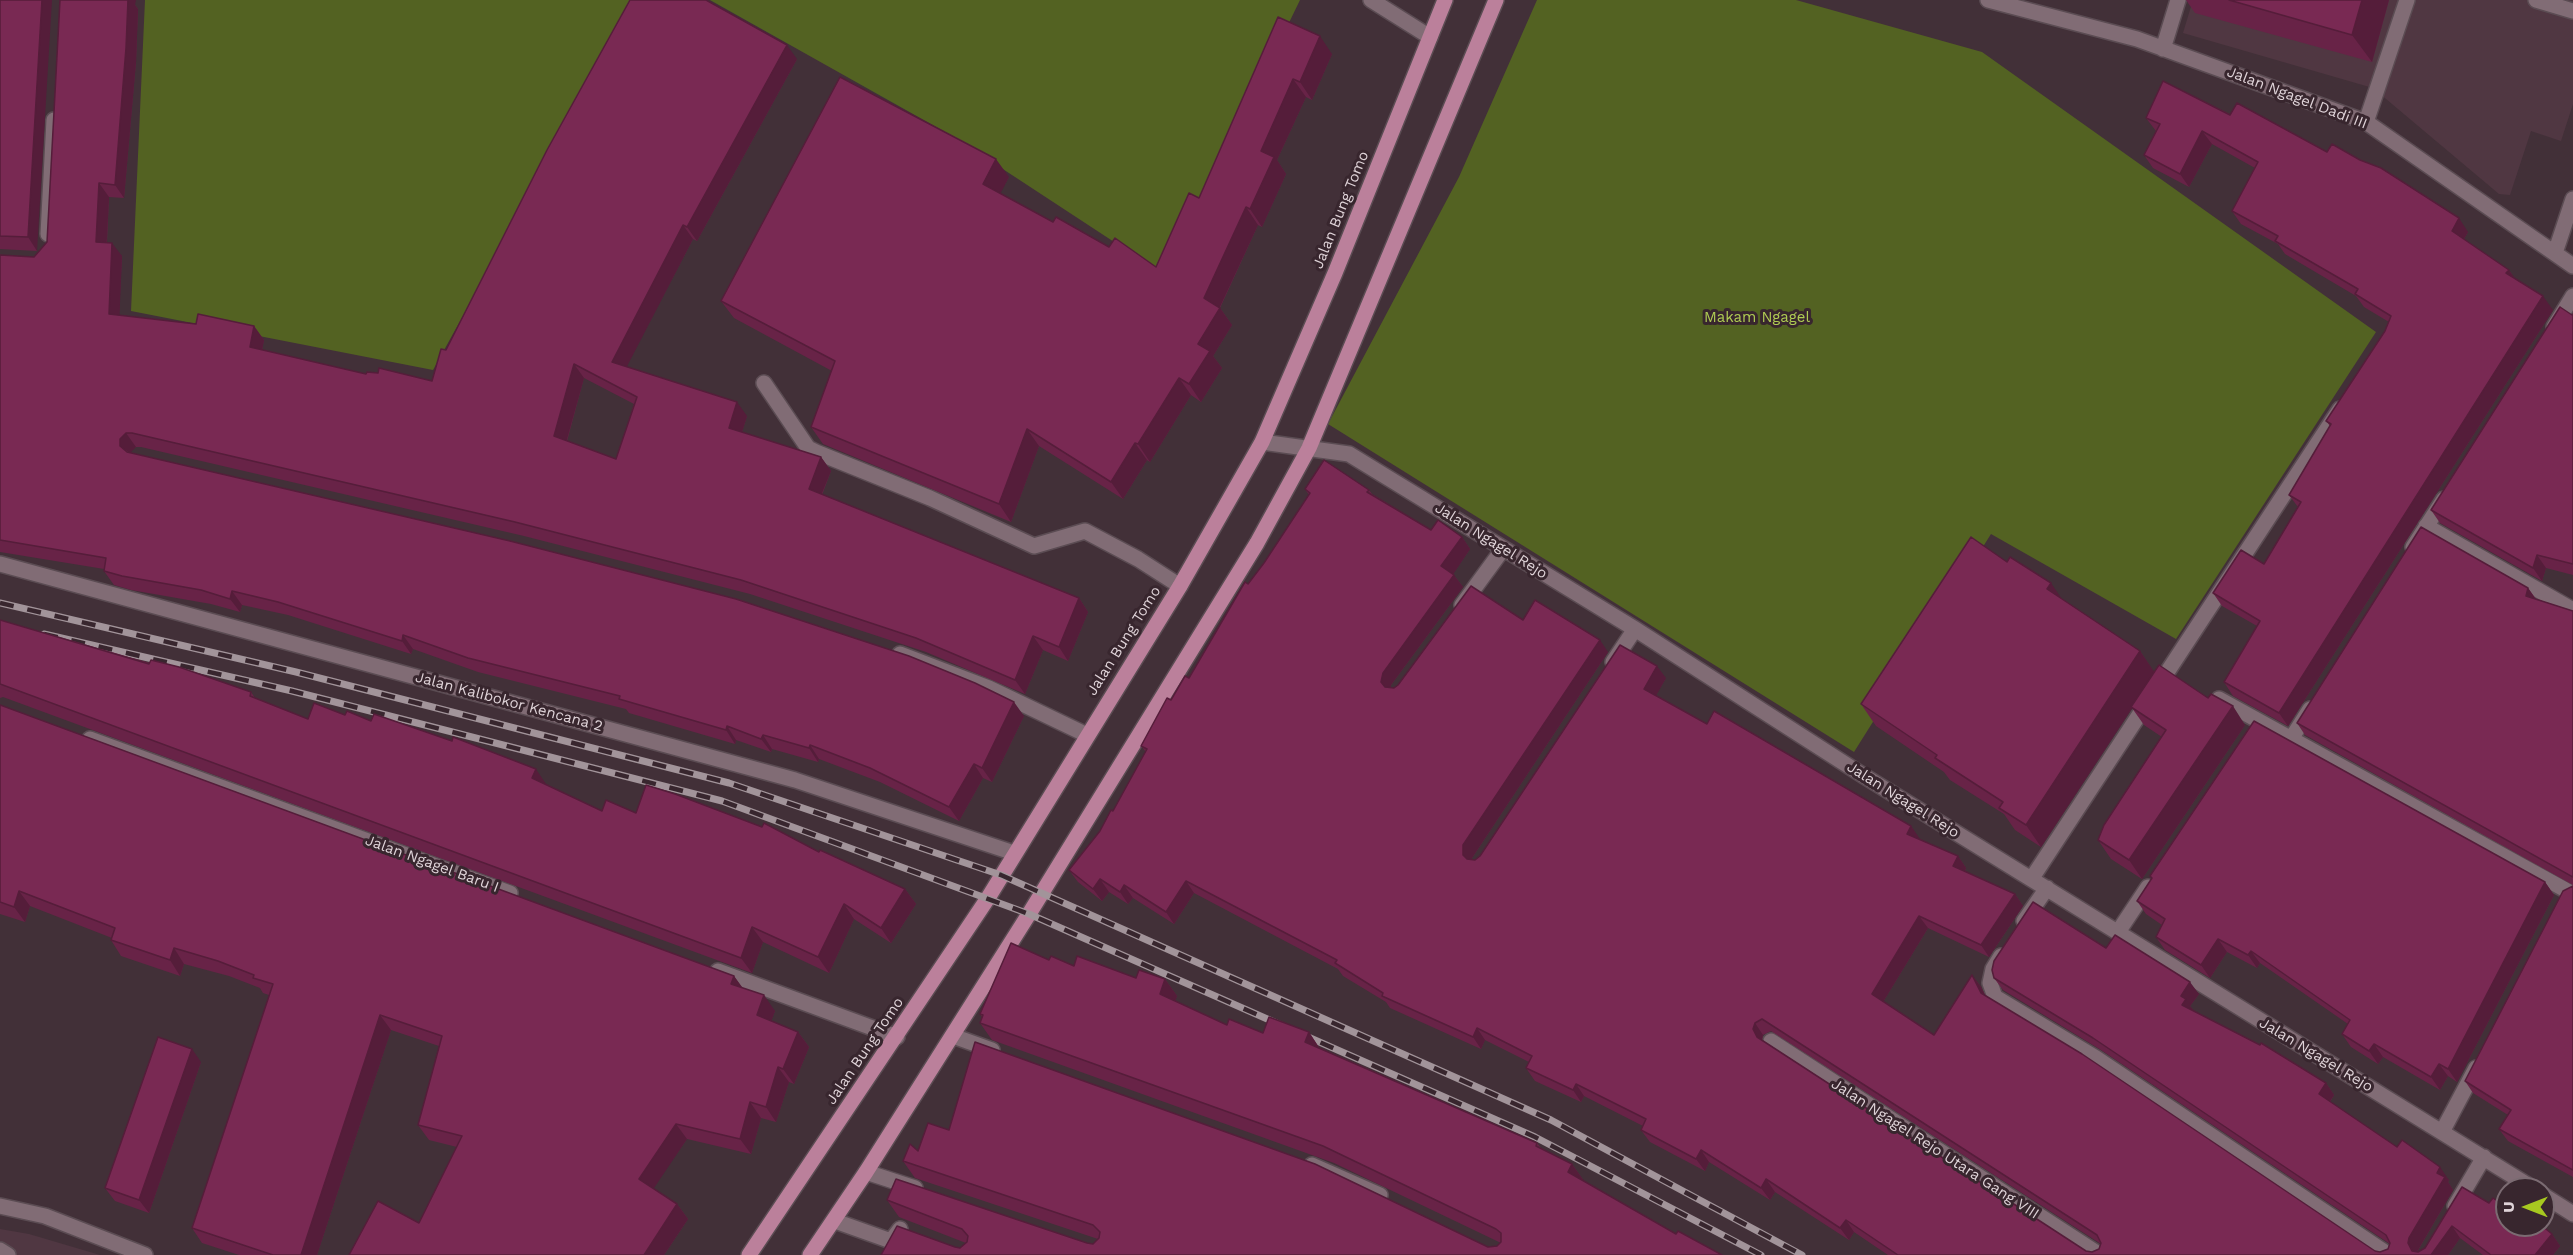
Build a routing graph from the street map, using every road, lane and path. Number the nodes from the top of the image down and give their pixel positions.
1 (1371, 0) edge
2 (1445, 0) edge
3 (1496, 0) edge
4 (1988, 0) edge
5 (2178, 0) edge
6 (2407, 0) edge
7 (2536, 0) edge
8 (2030, 5) edge
9 (2573, 11) edge
10 (1430, 37) junction
11 (2163, 49) junction
12 (55, 108) edge
13 (2366, 122) junction
14 (2573, 199) edge
15 (48, 244) edge
16 (2555, 253) junction
17 (2573, 266) edge
18 (2573, 296) edge
19 (2546, 339) edge
20 (764, 382) dead end
21 (2346, 399) edge
22 (1262, 442) junction
23 (1309, 448) junction
24 (2451, 487) edge
25 (2426, 526) junction
26 (1503, 549) junction
27 (0, 564) edge
28 (2402, 565) edge
29 (1180, 586) junction
30 (2573, 610) edge
31 (1455, 615) edge
32 (1635, 629) junction
33 (890, 651) edge
34 (1602, 678) edge
35 (2219, 699) edge
36 (2315, 700) edge
37 (78, 734) edge
38 (1087, 735) junction
39 (2291, 739) junction
40 (1014, 852) junction
41 (2032, 878) junction
42 (2154, 878) edge
43 (2047, 888) junction
44 (2568, 896) edge
45 (523, 898) edge
46 (2118, 932) junction
47 (701, 964) edge
48 (953, 1036) junction
49 (897, 1037) junction
50 (1771, 1041) edge
51 (1006, 1055) edge
52 (2481, 1059) edge
53 (2442, 1132) junction
54 (2484, 1157) junction
55 (1298, 1160) edge
56 (866, 1172) junction
57 (2515, 1177) edge
58 (935, 1194) edge
59 (1396, 1203) edge
60 (2555, 1203) edge
61 (0, 1206) edge
62 (2573, 1214) edge
63 (2449, 1216) edge
64 (834, 1221) junction
65 (920, 1236) edge
66 (891, 1241) junction
67 (0, 1251) edge
68 (8, 1255) edge
69 (145, 1255) edge
70 (749, 1255) edge
71 (810, 1255) edge
72 (881, 1255) edge
73 (2100, 1255) edge
74 (2389, 1255) edge

1 - 10 street
2 - 10 main road, Jalan Bung Tomo
3 - 23 main road
4 - 8 street, Jalan Ngagel Dadi III
5 - 11 street
6 - 13 street
7 - 9 street
8 - 11 street, Jalan Ngagel Dadi III
10 - 22 main road, Jalan Bung Tomo
11 - 13 street, Jalan Ngagel Dadi III
12 - 15 street
13 - 16 street, Jalan Ngagel Dadi III
14 - 16 street
16 - 17 street, Jalan Ngagel Dadi III
18 - 19 street
20 - 29 street
21 - 41 street
22 - 23 street, Jalan Ngagel Rejo
22 - 29 main road, Jalan Bung Tomo
23 - 26 street, Jalan Ngagel Rejo
23 - 48 main road
24 - 25 street
25 - 28 street
25 - 30 street
26 - 31 street
26 - 32 street, Jalan Ngagel Rejo
27 - 40 street, Jalan Kalibokor Kencana 2
29 - 38 main road, Jalan Bung Tomo
32 - 34 street
32 - 41 street, Jalan Ngagel Rejo
33 - 38 street
35 - 39 street
36 - 39 street
37 - 45 street, Jalan Ngagel Baru I
38 - 40 main road, Jalan Bung Tomo
39 - 44 street
40 - 49 main road, Jalan Bung Tomo
41 - 43 street, Jalan Ngagel Rejo
42 - 46 street
43 - 46 street, Jalan Ngagel Rejo
43 - 74 street
46 - 53 street, Jalan Ngagel Rejo
47 - 49 street
48 - 51 street
48 - 56 main road
49 - 70 main road, Jalan Bung Tomo
50 - 73 street, Jalan Ngagel Rejo Utara Gang VIII
52 - 53 street
53 - 54 street, Jalan Ngagel Rejo
54 - 57 street, Jalan Ngagel Rejo
54 - 63 street
55 - 59 street
56 - 58 street
56 - 64 main road
60 - 62 street
61 - 69 street
64 - 66 street
64 - 71 main road
65 - 66 street
66 - 72 street
67 - 68 street

